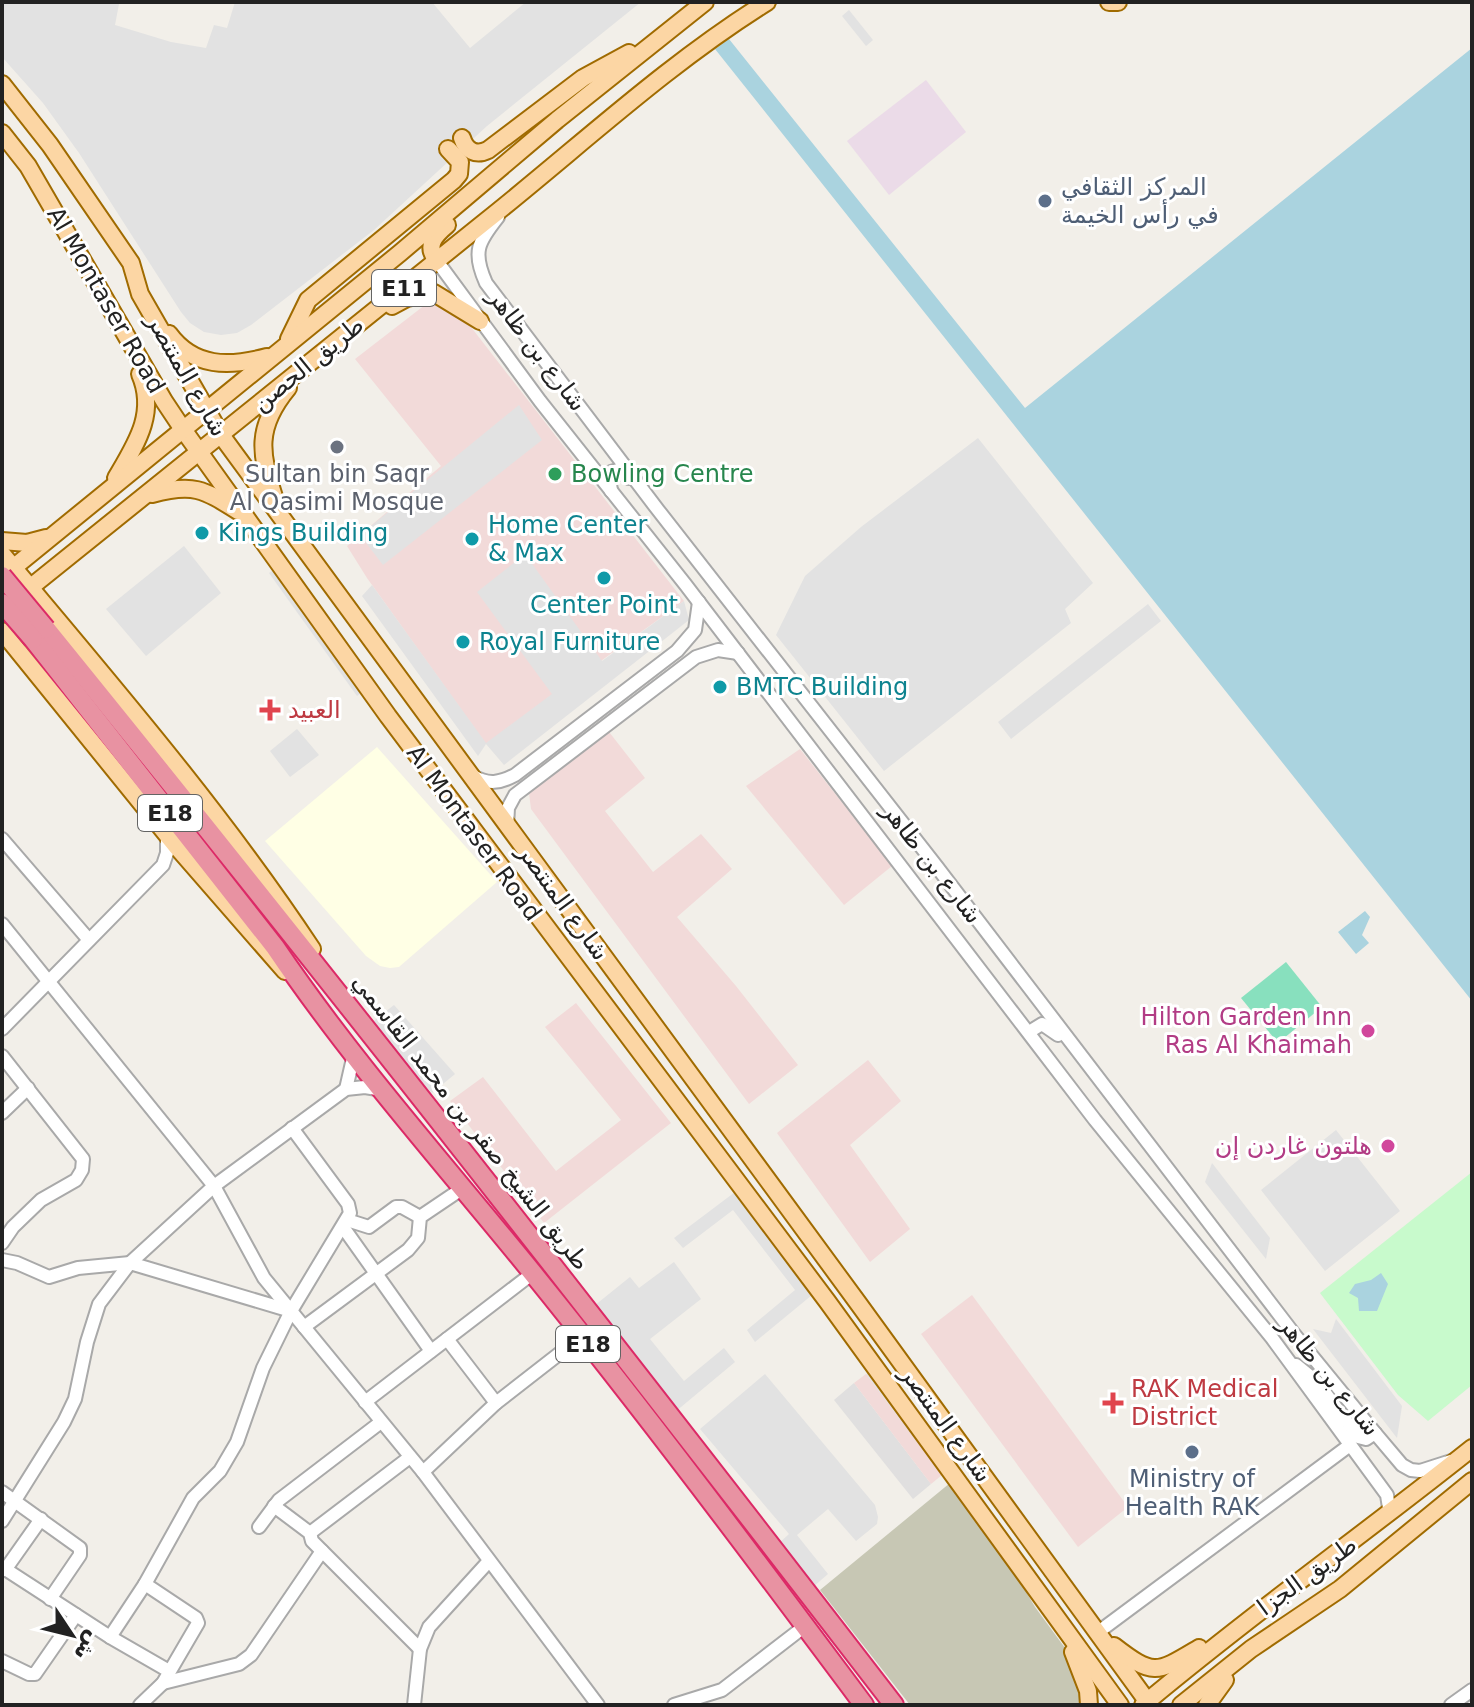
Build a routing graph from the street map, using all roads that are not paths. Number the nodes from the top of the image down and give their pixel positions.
1 (705, 2) edge
2 (767, 2) edge
3 (1109, 2) edge
4 (1118, 2) edge
5 (649, 45) junction
6 (2, 84) edge
7 (557, 120) junction
8 (2, 133) edge
9 (462, 138) dead end
10 (448, 149) dead end
11 (508, 203) junction
12 (437, 261) junction
13 (140, 294) junction
14 (113, 314) junction
15 (362, 321) junction
16 (480, 321) junction
17 (281, 350) junction
18 (306, 366) junction
19 (205, 410) junction
20 (182, 428) junction
21 (221, 435) junction
22 (199, 452) junction
23 (110, 488) junction
24 (611, 491) junction
25 (143, 497) junction
26 (658, 510) junction
27 (281, 516) junction
28 (246, 517) junction
29 (52, 536) junction
30 (2, 541) edge
31 (2, 554) edge
32 (60, 564) junction
33 (6, 573) edge
34 (30, 587) junction
35 (699, 602) junction
36 (2, 603) edge
37 (2, 610) edge
38 (44, 627) junction
39 (2, 631) edge
40 (689, 639) junction
41 (2, 646) edge
42 (738, 653) junction
43 (23, 655) junction
44 (696, 657) junction
45 (466, 772) junction
46 (515, 775) junction
47 (521, 790) junction
48 (507, 827) junction
49 (166, 834) junction
50 (2, 839) edge
51 (190, 863) junction
52 (163, 865) junction
53 (2, 924) edge
54 (89, 940) junction
55 (48, 981) junction
56 (304, 990) junction
57 (2, 1029) edge
58 (1029, 1032) junction
59 (354, 1054) junction
60 (2, 1056) edge
61 (1093, 1071) junction
62 (28, 1088) junction
63 (346, 1089) junction
64 (383, 1090) junction
65 (2, 1113) edge
66 (292, 1128) junction
67 (214, 1186) junction
68 (463, 1188) junction
69 (420, 1217) junction
70 (345, 1223) junction
71 (2, 1243) edge
72 (2, 1260) edge
73 (130, 1263) junction
74 (1215, 1266) junction
75 (533, 1273) junction
76 (377, 1274) junction
77 (291, 1311) junction
78 (1280, 1314) junction
79 (304, 1327) junction
80 (582, 1336) junction
81 (447, 1339) junction
82 (431, 1351) junction
83 (1289, 1362) junction
84 (365, 1402) junction
85 (496, 1403) junction
86 (381, 1422) junction
87 (1375, 1433) junction
88 (1350, 1445) junction
89 (1472, 1448) edge
90 (410, 1457) junction
91 (1458, 1459) junction
92 (423, 1472) junction
93 (1472, 1481) edge
94 (2, 1492) edge
95 (15, 1501) junction
96 (274, 1506) junction
97 (1390, 1514) junction
98 (41, 1519) junction
99 (2, 1521) edge
100 (1375, 1525) junction
101 (259, 1527) dead end
102 (310, 1533) junction
103 (322, 1551) junction
104 (489, 1561) junction
105 (4, 1568) edge
106 (145, 1584) junction
107 (1340, 1589) junction
108 (50, 1599) junction
109 (76, 1615) junction
110 (1242, 1624) junction
111 (805, 1626) junction
112 (1097, 1633) junction
113 (110, 1637) junction
114 (1072, 1642) junction
115 (420, 1649) junction
116 (1209, 1650) junction
117 (2, 1661) edge
118 (166, 1677) junction
119 (1472, 1690) edge
120 (1204, 1698) edge
121 (1147, 1704) edge
122 (140, 1705) edge
123 (414, 1705) edge
124 (598, 1705) edge
125 (674, 1705) edge
126 (864, 1705) edge
127 (894, 1705) edge
128 (1089, 1705) edge
129 (1120, 1705) edge
130 (1181, 1705) edge
131 (1451, 1705) edge

1 - 5 main road, طريق الحصن / E11
2 - 11 main road, طريق الحصن / E11
3 - 4 main road
5 - 7 main road, طريق الحصن / E11
5 - 9 main road
6 - 13 main road, شارع المنتصر
7 - 12 main road
7 - 17 main road, طريق الحصن / E11
8 - 14 main road, Al Montaser Road
10 - 17 main road
11 - 12 main road, طريق الحصن / E11
11 - 26 street, شارع بن ظاهر
12 - 15 main road, طريق الحصن / E11
12 - 16 street, شارع بن ظاهر
13 - 17 main road
13 - 19 main road, شارع المنتصر
14 - 20 main road, Al Montaser Road
14 - 23 main road
15 - 16 main road
15 - 18 main road, طريق الحصن / E11
16 - 24 street, شارع بن ظاهر
17 - 19 main road, طريق الحصن / E11
18 - 21 main road, طريق الحصن / E11
18 - 27 main road
19 - 20 main road, طريق الحصن / E11
19 - 21 main road, شارع المنتصر
20 - 22 main road, Al Montaser Road
20 - 23 main road, طريق الحصن / E11
21 - 22 main road, طريق الحصن / E11
21 - 27 main road, شارع المنتصر
22 - 25 main road, طريق الحصن / E11
22 - 28 main road, Al Montaser Road
23 - 29 main road, طريق الحصن / E11
24 - 26 street
24 - 35 street, شارع بن ظاهر
25 - 28 main road
25 - 32 main road, طريق الحصن / E11
26 - 61 street, شارع بن ظاهر
27 - 45 main road, شارع المنتصر
28 - 114 main road, Al Montaser Road
29 - 30 main road
29 - 33 main road, طريق الحصن / E11
31 - 33 main road
32 - 34 main road, طريق الحصن / E11
32 - 38 main road
33 - 34 main road
33 - 38 highway, طريق الشيخ صقر بن محمد القاسمي / E18, bridge
34 - 37 main road, طريق الحصن / E11
34 - 38 main road
35 - 40 street
35 - 42 street, شارع بن ظاهر
36 - 38 highway, طريق الشيخ صقر بن محمد القاسمي / E18, bridge
38 - 56 highway, طريق الشيخ صقر بن محمد القاسمي / E18
38 - 127 highway, طريق الشيخ صقر بن محمد القاسمي / E18
39 - 43 main road
40 - 44 street
40 - 46 street
41 - 43 main road
42 - 44 street
42 - 58 street, شارع بن ظاهر
43 - 49 main road
44 - 47 street
45 - 46 street
45 - 48 main road, شارع المنتصر
46 - 47 street
47 - 48 street
48 - 112 main road, شارع المنتصر
49 - 51 main road
49 - 52 street
50 - 54 street
51 - 52 street
51 - 56 main road
52 - 54 street
53 - 55 street
54 - 55 street
55 - 57 street
55 - 67 street
56 - 59 highway, طريق الشيخ صقر بن محمد القاسمي / E18
58 - 61 street
58 - 74 street, شارع بن ظاهر
59 - 63 street
59 - 64 highway, طريق الشيخ صقر بن محمد القاسمي / E18
60 - 62 street
61 - 78 street, شارع بن ظاهر
62 - 65 street
62 - 71 street
63 - 64 street
63 - 66 street
64 - 68 highway, طريق الشيخ صقر بن محمد القاسمي / E18
66 - 67 street
66 - 70 street
67 - 73 street
67 - 77 street
68 - 69 street
68 - 75 highway, طريق الشيخ صقر بن محمد القاسمي / E18
69 - 70 street
69 - 76 street
70 - 76 street
70 - 77 street
72 - 73 street
73 - 77 street
73 - 95 street
74 - 78 street
74 - 83 street, شارع بن ظاهر
75 - 80 highway, طريق الشيخ صقر بن محمد القاسمي / E18
75 - 81 street
76 - 79 street
76 - 82 street
77 - 79 street
77 - 106 street
78 - 87 street, شارع بن ظاهر
79 - 84 street
80 - 85 street
80 - 111 highway, طريق الشيخ صقر بن محمد القاسمي / E18
81 - 82 street
81 - 85 street
82 - 84 street
83 - 87 street
83 - 88 street, شارع بن ظاهر
84 - 86 street
85 - 92 street
86 - 90 street
86 - 96 street
87 - 91 street, شارع بن ظاهر
88 - 97 street, شارع بن ظاهر
88 - 112 street
89 - 91 main road, طريق الجزا
90 - 92 street
90 - 102 street
91 - 97 main road, طريق الجزا
92 - 104 street
93 - 107 main road, طريق الجزا
94 - 95 street
95 - 98 street
95 - 99 street
96 - 101 street
96 - 102 street
97 - 100 main road, طريق الجزا
98 - 105 street
98 - 108 street
100 - 107 main road
100 - 110 main road, طريق الجزا
102 - 103 street
103 - 115 street
103 - 118 street
104 - 115 street
104 - 124 street
105 - 108 street
106 - 113 street
106 - 118 street
107 - 120 main road, طريق الجزا
108 - 109 street
109 - 113 street
109 - 117 street
110 - 112 main road
110 - 116 main road, طريق الجزا
111 - 125 street
111 - 126 highway, طريق الشيخ صقر بن محمد القاسمي / E18
112 - 121 main road, شارع المنتصر
113 - 118 street
114 - 128 main road
114 - 129 main road, Al Montaser Road
115 - 123 street
116 - 120 main road
116 - 121 main road, طريق الجزا
118 - 122 street
119 - 131 street
120 - 130 main road

